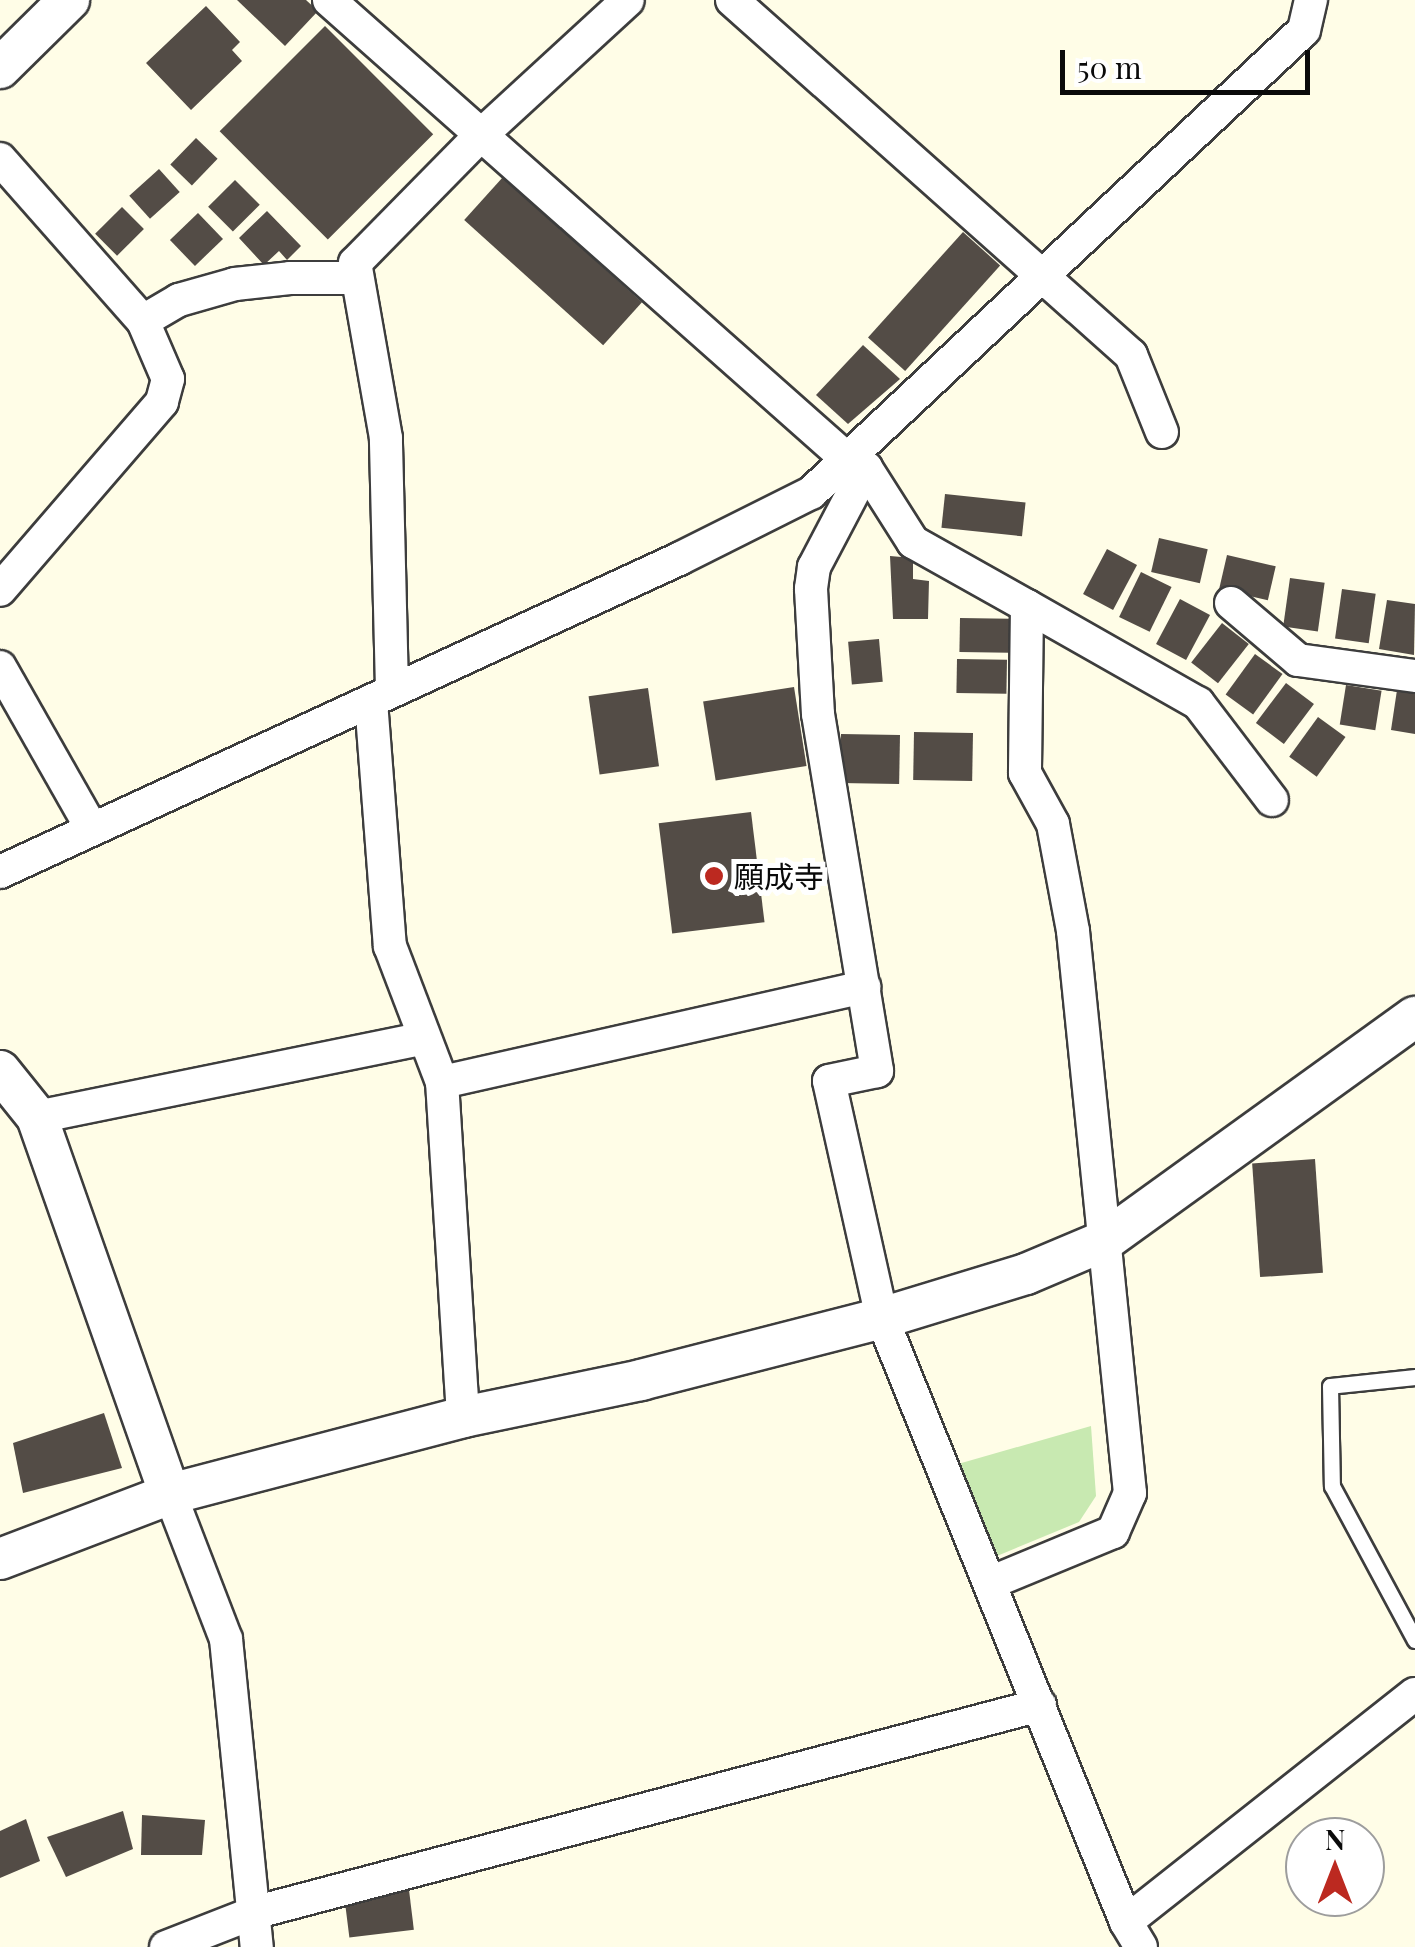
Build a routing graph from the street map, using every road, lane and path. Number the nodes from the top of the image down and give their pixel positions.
1 (69, 0) edge
2 (329, 0) edge
3 (628, 0) edge
4 (732, 0) edge
5 (1312, 0) edge
6 (0, 68) edge
7 (479, 136) junction
8 (0, 159) edge
9 (1045, 274) junction
10 (357, 278) junction
11 (144, 321) junction
12 (1162, 432) dead end
13 (857, 464) junction
14 (0, 590) edge
15 (1231, 603) dead end
16 (1027, 606) junction
17 (0, 668) edge
18 (1415, 676) edge
19 (381, 695) junction
20 (1272, 800) dead end
21 (92, 828) junction
22 (0, 872) edge
23 (864, 987) junction
24 (1410, 1028) edge
25 (424, 1038) junction
26 (0, 1071) edge
27 (442, 1082) junction
28 (37, 1117) junction
29 (1104, 1241) junction
30 (882, 1318) junction
31 (1415, 1377) edge
32 (464, 1418) junction
33 (170, 1494) junction
34 (0, 1559) edge
35 (990, 1583) junction
36 (1415, 1640) edge
37 (1415, 1694) edge
38 (1040, 1705) junction
39 (253, 1913) junction
40 (1134, 1934) edge
41 (166, 1947) edge
42 (256, 1947) edge

1 - 6 street
2 - 7 street
3 - 7 street
4 - 9 street
5 - 9 street
7 - 10 street
7 - 13 street
8 - 11 street
9 - 12 street
9 - 13 street
10 - 11 street
10 - 19 street
11 - 14 street
13 - 16 street
13 - 19 street
13 - 23 street
15 - 18 street
16 - 20 street
16 - 29 street
17 - 21 street
19 - 21 street
19 - 25 street
21 - 22 street
23 - 27 street
23 - 30 street
24 - 29 street
25 - 27 street
25 - 28 street
26 - 28 street
27 - 32 street
28 - 33 street
29 - 30 street
29 - 35 street
30 - 32 street
30 - 35 street
31 - 36 lane
32 - 33 street
33 - 34 street
33 - 39 street
35 - 38 street
37 - 40 street
38 - 39 street
38 - 40 street
39 - 41 street
39 - 42 street

